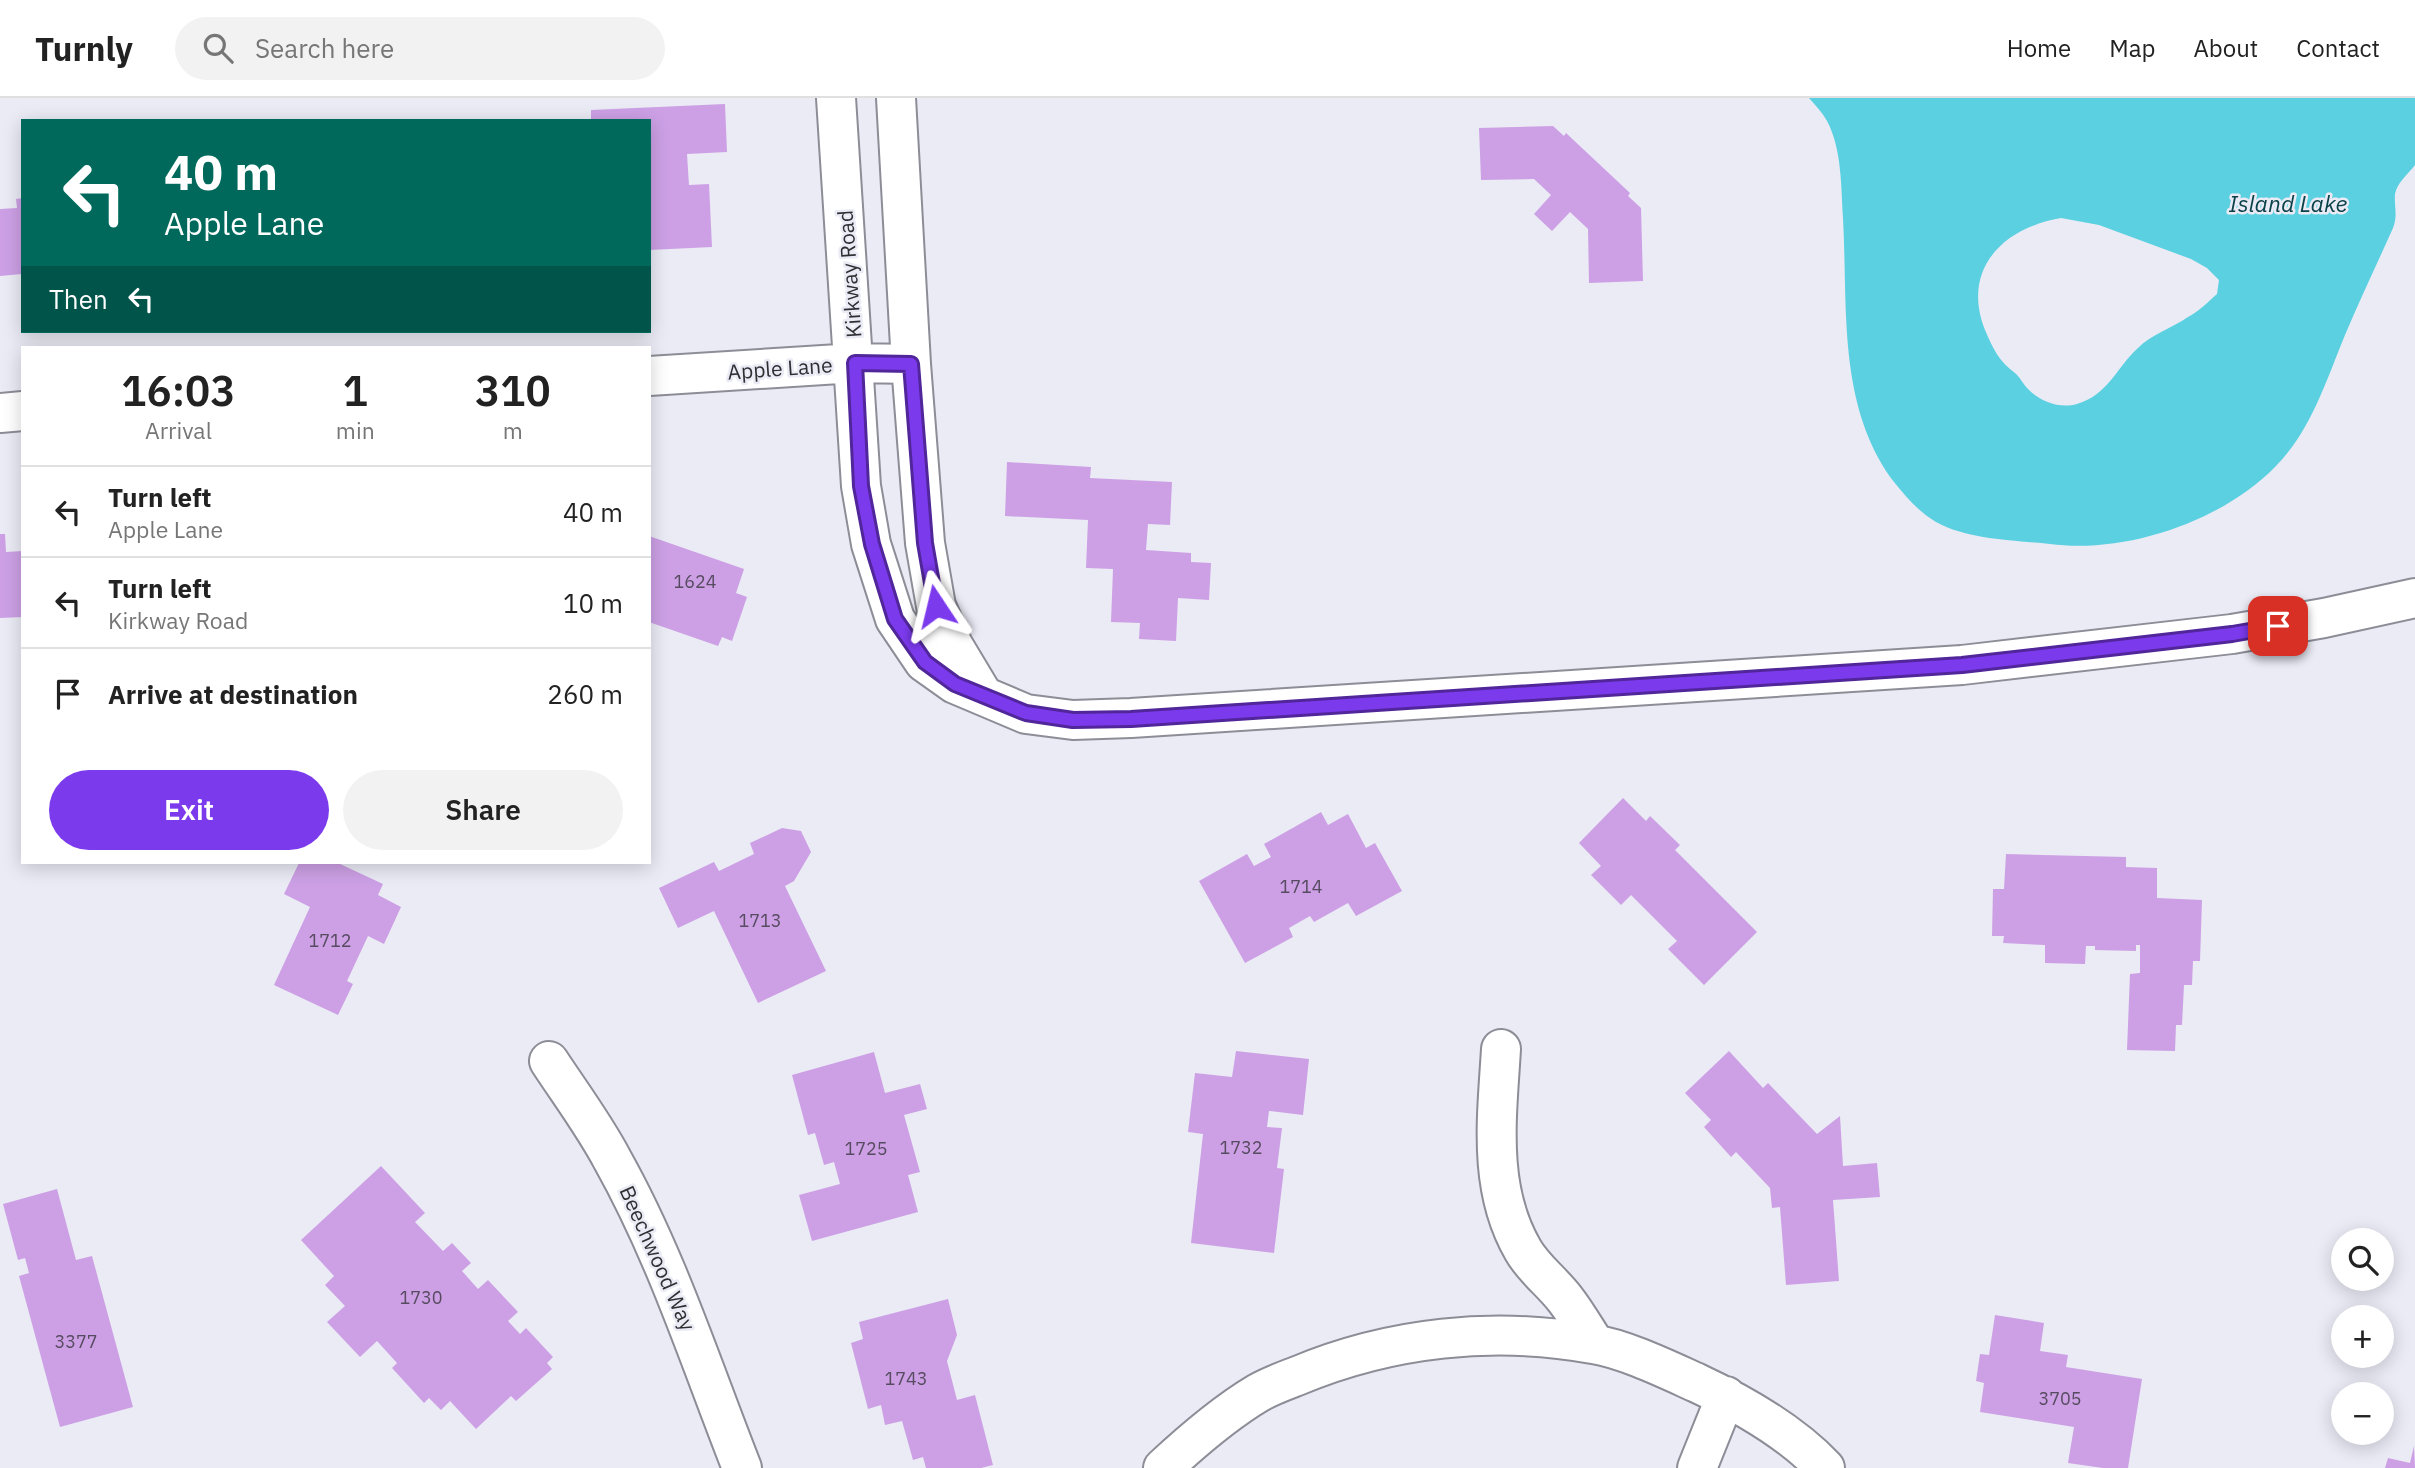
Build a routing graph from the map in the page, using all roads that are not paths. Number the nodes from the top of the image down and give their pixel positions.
1 (836, 98) edge
2 (896, 98) edge
3 (855, 363) junction
4 (911, 364) junction
5 (651, 376) edge
6 (21, 411) edge
7 (0, 413) edge
8 (2415, 598) edge
9 (983, 695) junction
10 (1501, 1049) dead end
11 (549, 1061) dead end
12 (1595, 1344) junction
13 (1726, 1396) junction
14 (742, 1468) edge
15 (1163, 1468) edge
16 (1697, 1468) edge
17 (1825, 1468) edge

1 - 3 street, Kirkway Road
2 - 4 street
3 - 4 street, Apple Lane
3 - 5 street, Apple Lane
3 - 9 street, Kirkway Road
4 - 9 street
6 - 7 street
8 - 9 street, Kirkway Road
10 - 12 street
11 - 14 street, Beechwood Way
12 - 13 street
12 - 15 street
13 - 16 street
13 - 17 street

